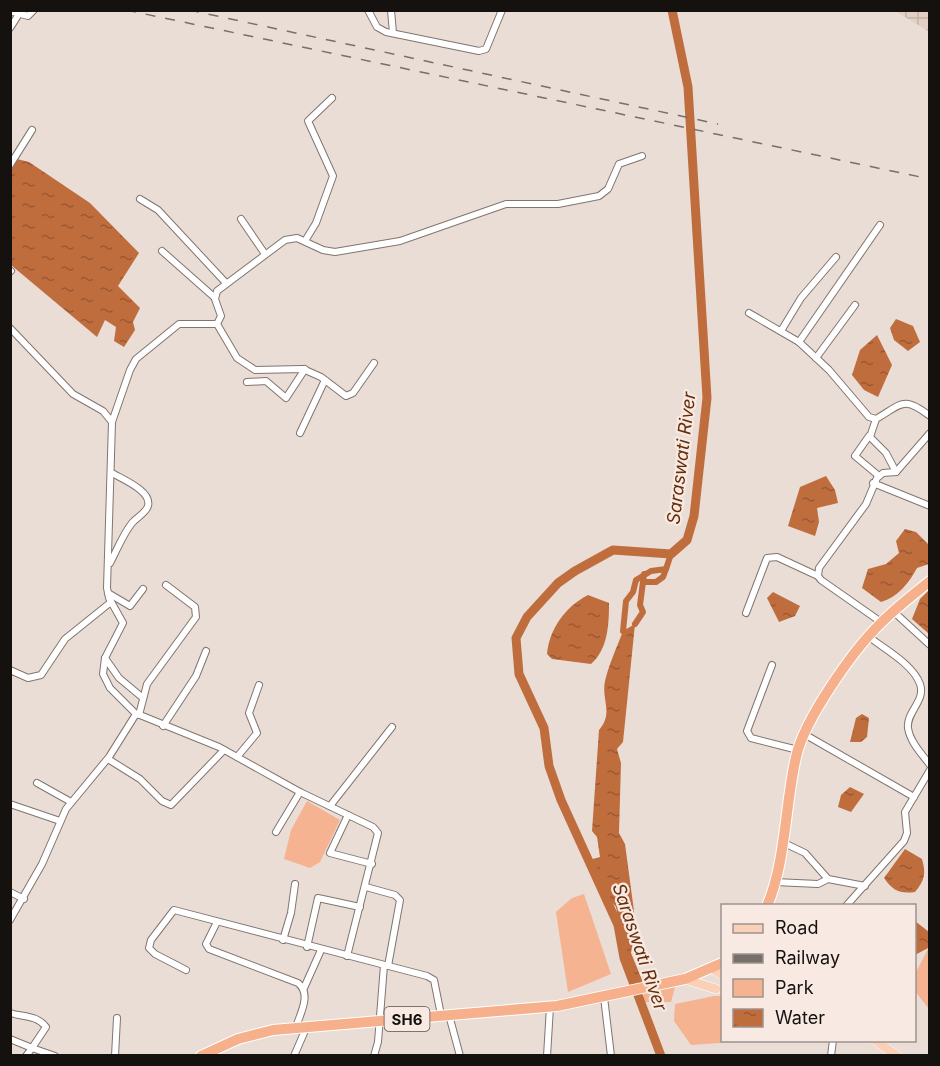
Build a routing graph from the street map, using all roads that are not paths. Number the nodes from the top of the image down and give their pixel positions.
1 (34, 10) edge
2 (368, 10) edge
3 (391, 10) edge
4 (502, 10) edge
5 (10, 11) edge
6 (19, 14) junction
7 (10, 28) edge
8 (393, 33) junction
9 (332, 98) dead end
10 (32, 130) dead end
11 (642, 156) dead end
12 (10, 165) edge
13 (140, 199) dead end
14 (241, 219) dead end
15 (880, 225) dead end
16 (305, 241) junction
17 (162, 251) dead end
18 (265, 254) junction
19 (836, 257) dead end
20 (226, 283) junction
21 (214, 297) junction
22 (855, 304) dead end
23 (749, 313) dead end
24 (218, 324) junction
25 (10, 328) edge
26 (780, 331) junction
27 (799, 342) junction
28 (816, 358) junction
29 (374, 363) dead end
30 (305, 369) junction
31 (325, 380) junction
32 (247, 382) dead end
33 (930, 416) edge
34 (876, 419) junction
35 (112, 422) junction
36 (300, 433) dead end
37 (930, 433) edge
38 (869, 435) junction
39 (896, 472) junction
40 (112, 473) junction
41 (879, 476) junction
42 (873, 483) junction
43 (930, 506) edge
44 (108, 567) junction
45 (818, 576) junction
46 (930, 581) edge
47 (166, 585) dead end
48 (143, 590) dead end
49 (108, 592) junction
50 (111, 602) junction
51 (894, 612) junction
52 (746, 613) dead end
53 (881, 622) junction
54 (868, 636) junction
55 (930, 645) edge
56 (206, 651) dead end
57 (105, 658) junction
58 (772, 664) dead end
59 (10, 670) edge
60 (259, 685) dead end
61 (921, 690) junction
62 (930, 691) edge
63 (143, 698) junction
64 (138, 715) junction
65 (163, 726) junction
66 (392, 727) dead end
67 (804, 735) junction
68 (224, 750) junction
69 (798, 750) junction
70 (237, 757) junction
71 (108, 759) junction
72 (930, 765) edge
73 (930, 770) edge
74 (37, 783) dead end
75 (300, 792) junction
76 (914, 797) junction
77 (71, 802) junction
78 (10, 804) edge
79 (330, 806) junction
80 (348, 815) junction
81 (60, 821) junction
82 (276, 832) dead end
83 (782, 842) junction
84 (372, 864) junction
85 (828, 879) junction
86 (774, 882) junction
87 (296, 884) dead end
88 (865, 886) junction
89 (366, 887) junction
90 (10, 892) edge
91 (24, 899) junction
92 (768, 904) edge
93 (848, 904) edge
94 (360, 907) junction
95 (10, 920) edge
96 (217, 922) junction
97 (283, 940) junction
98 (307, 947) junction
99 (321, 950) junction
100 (347, 956) junction
101 (721, 964) edge
102 (386, 966) junction
103 (186, 970) dead end
104 (708, 970) junction
105 (721, 974) edge
106 (685, 979) junction
107 (304, 988) junction
108 (719, 990) edge
109 (604, 997) junction
110 (550, 1007) junction
111 (10, 1013) edge
112 (445, 1015) junction
113 (117, 1018) dead end
114 (378, 1021) junction
115 (301, 1027) junction
116 (10, 1039) edge
117 (876, 1042) edge
118 (32, 1048) junction
119 (26, 1056) edge
120 (55, 1056) edge
121 (115, 1056) edge
122 (201, 1056) edge
123 (294, 1056) edge
124 (374, 1056) edge
125 (460, 1056) edge
126 (547, 1056) edge
127 (611, 1056) edge
128 (897, 1056) edge

1 - 6 street
2 - 8 street
3 - 8 street
4 - 8 street
5 - 6 street
6 - 7 street
9 - 16 street
10 - 12 street
11 - 16 street
13 - 20 street
14 - 18 street
15 - 27 street
16 - 18 street
17 - 21 street
18 - 20 street
19 - 26 street
20 - 21 street
21 - 24 street
22 - 28 street
23 - 26 street
24 - 30 street
24 - 35 street
25 - 35 street
26 - 27 street
27 - 28 street
28 - 34 street
29 - 31 street
30 - 31 street
30 - 32 street
31 - 36 street
33 - 34 street
34 - 38 street
35 - 40 street
37 - 39 street
38 - 39 street
38 - 41 street
39 - 41 street
40 - 44 street
40 - 44 street
41 - 42 street
42 - 43 street
42 - 45 street
44 - 49 street
45 - 52 street
45 - 53 street
46 - 51 highway
47 - 63 street
48 - 49 street
49 - 50 street
50 - 57 street
50 - 59 street
51 - 53 highway
51 - 55 street
53 - 54 highway
54 - 61 street
54 - 67 highway
56 - 65 street
57 - 63 street
57 - 64 street
58 - 69 street
60 - 70 street
61 - 62 street
61 - 72 street
63 - 64 street
64 - 65 street
64 - 71 street
65 - 68 street
66 - 79 street
67 - 69 highway
67 - 76 street
68 - 70 street
68 - 71 street
69 - 83 highway
70 - 75 street
71 - 77 street
73 - 76 street
74 - 77 street
75 - 79 street
75 - 82 street
76 - 88 street
77 - 81 street
78 - 81 street
79 - 80 street
80 - 84 street
80 - 84 street
81 - 91 street
83 - 85 street
83 - 86 highway
84 - 89 street
85 - 86 street
85 - 88 street
86 - 92 highway
87 - 97 street
88 - 93 street
89 - 94 street
89 - 102 street
90 - 91 street
91 - 95 street
94 - 98 street
94 - 100 street
96 - 97 street
96 - 103 street
96 - 107 street
97 - 98 street
98 - 99 street
99 - 100 street
99 - 107 street
100 - 102 street
101 - 104 highway
102 - 112 street
102 - 114 street
104 - 105 main road
104 - 106 highway, SH6
104 - 108 main road
106 - 108 main road
106 - 109 highway, SH6
107 - 115 street
109 - 110 highway, SH6
109 - 127 street
110 - 112 highway, SH6
110 - 126 street
111 - 118 street
112 - 114 highway, SH6
112 - 125 street
113 - 121 street
114 - 115 highway, SH6
114 - 124 street
115 - 122 highway, SH6
115 - 123 street
116 - 118 street
117 - 128 main road
118 - 119 street
118 - 120 street

